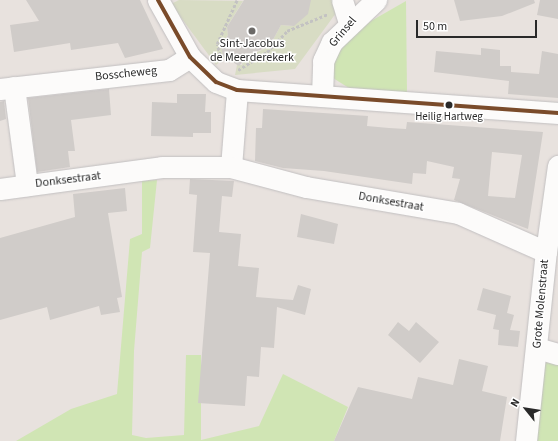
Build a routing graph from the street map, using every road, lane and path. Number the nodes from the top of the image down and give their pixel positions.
1 (158, 0) edge
2 (237, 0) edge
3 (376, 0) edge
4 (341, 12) edge
5 (190, 57) junction
6 (220, 77) junction
7 (7, 88) edge
8 (237, 90) junction
9 (322, 96) junction
10 (558, 113) edge
11 (558, 166) edge
12 (231, 168) junction
13 (27, 185) junction
14 (0, 188) edge
15 (546, 252) junction
16 (537, 348) junction
17 (558, 354) edge
18 (526, 441) edge

1 - 5 street
2 - 6 path
3 - 4 street, Grinsel
4 - 6 path
4 - 9 street, Grinsel
5 - 6 street
5 - 7 street, Bosscheweg
6 - 8 street
7 - 13 street
8 - 9 street
8 - 12 street
9 - 10 street
11 - 15 street, Grote Molenstraat
12 - 13 street, Donksestraat
12 - 15 street, Donksestraat
13 - 14 street, Donksestraat
15 - 16 street, Grote Molenstraat
16 - 17 street
16 - 18 street, Grote Molenstraat

